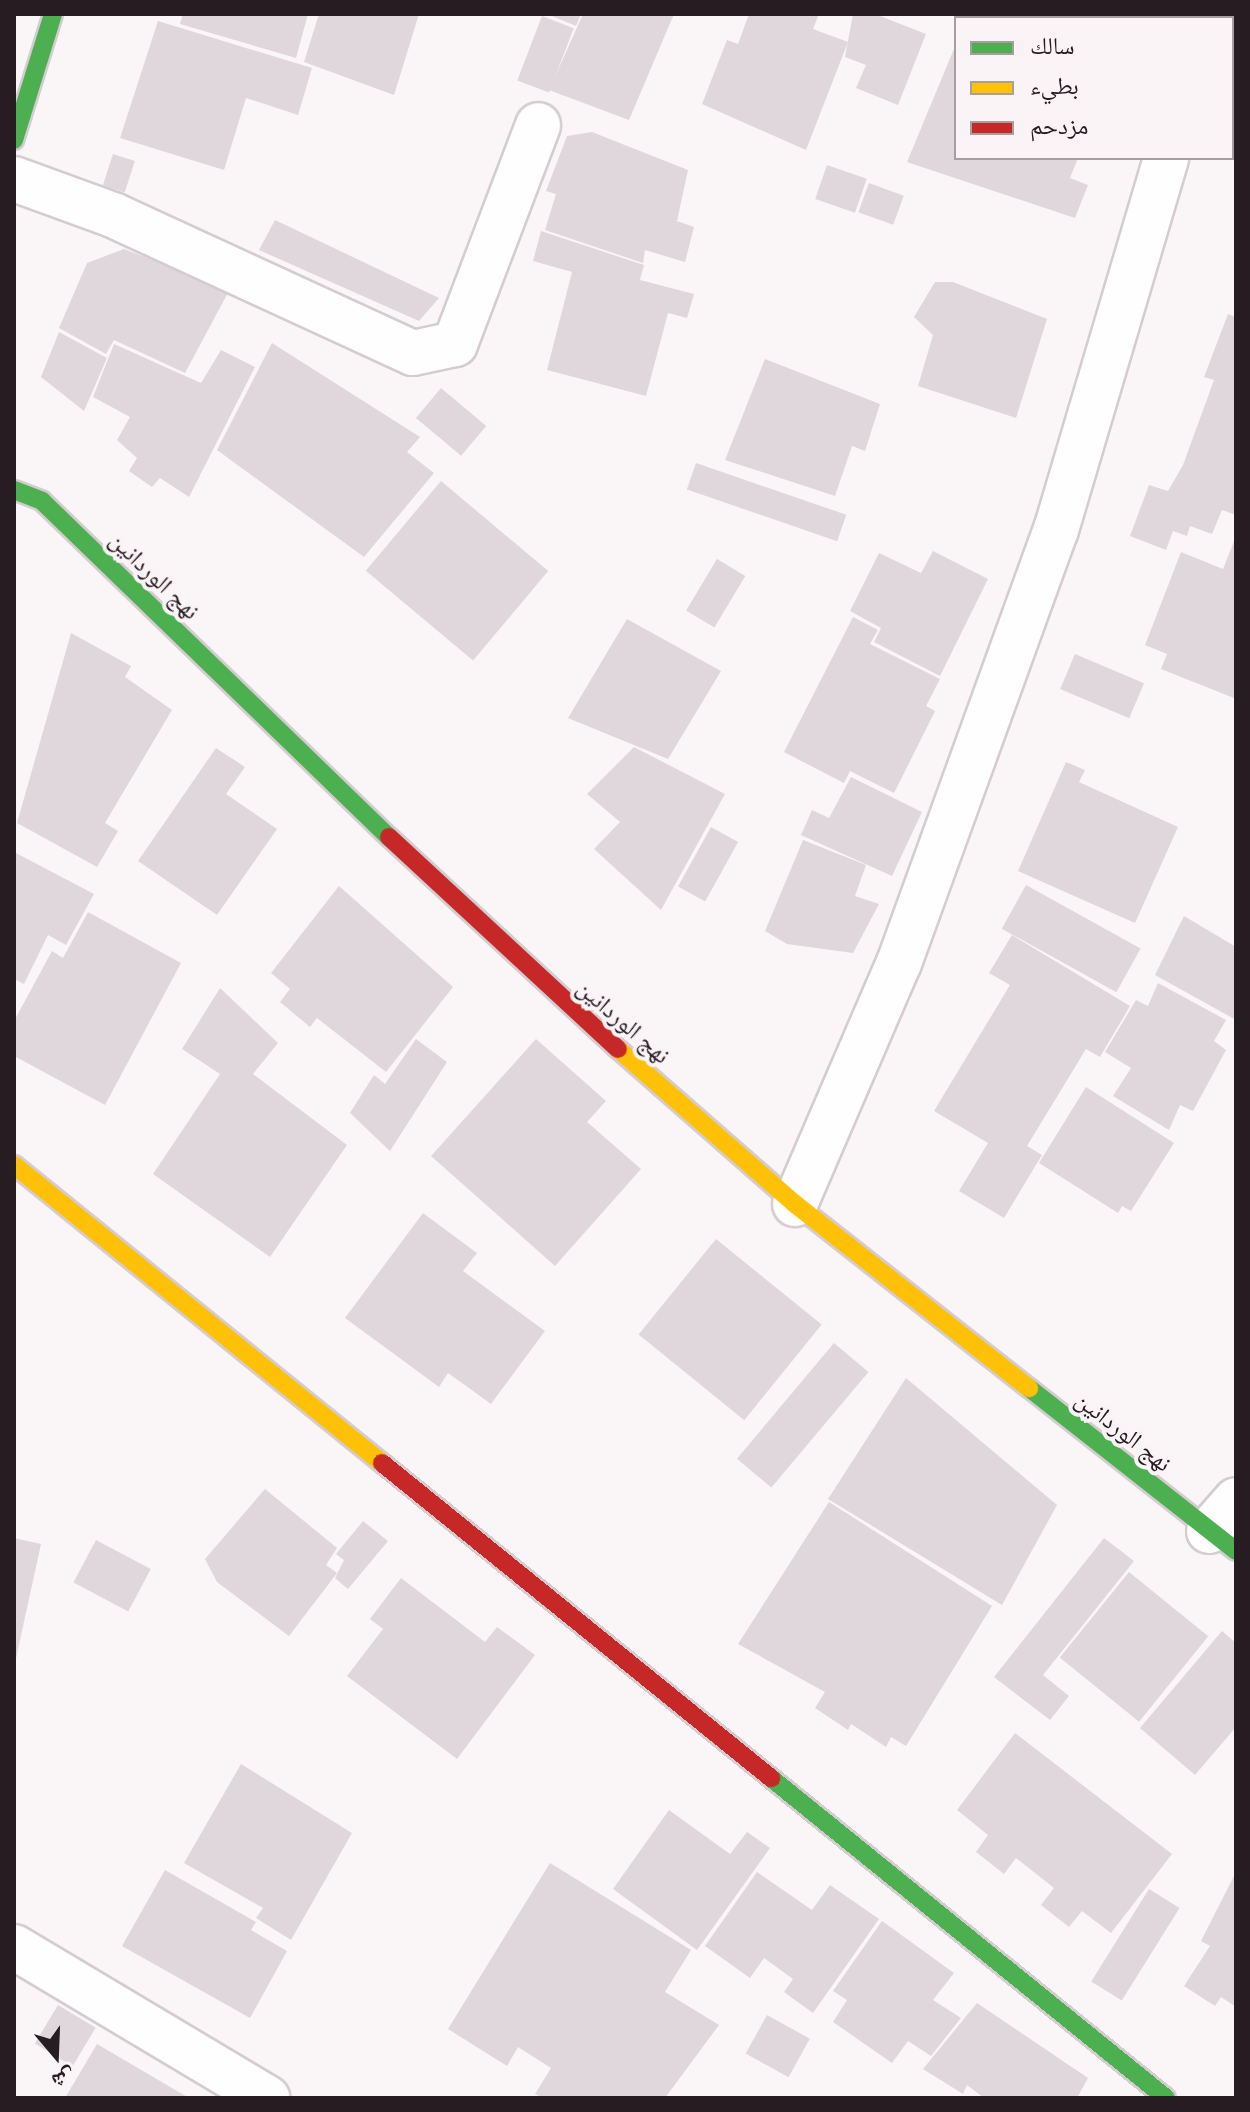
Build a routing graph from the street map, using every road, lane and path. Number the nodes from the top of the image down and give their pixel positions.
1 (53, 14) edge
2 (538, 125) dead end
3 (14, 140) edge
4 (1165, 160) edge
5 (14, 179) edge
6 (14, 490) edge
7 (14, 1165) edge
8 (795, 1204) junction
9 (1227, 1527) edge
10 (14, 1947) edge
11 (267, 2098) edge
12 (1166, 2098) edge

1 - 3 street
2 - 5 street
4 - 8 street
6 - 8 street, نهج الوردانين
7 - 12 street
8 - 9 street, نهج الوردانين
10 - 11 street

